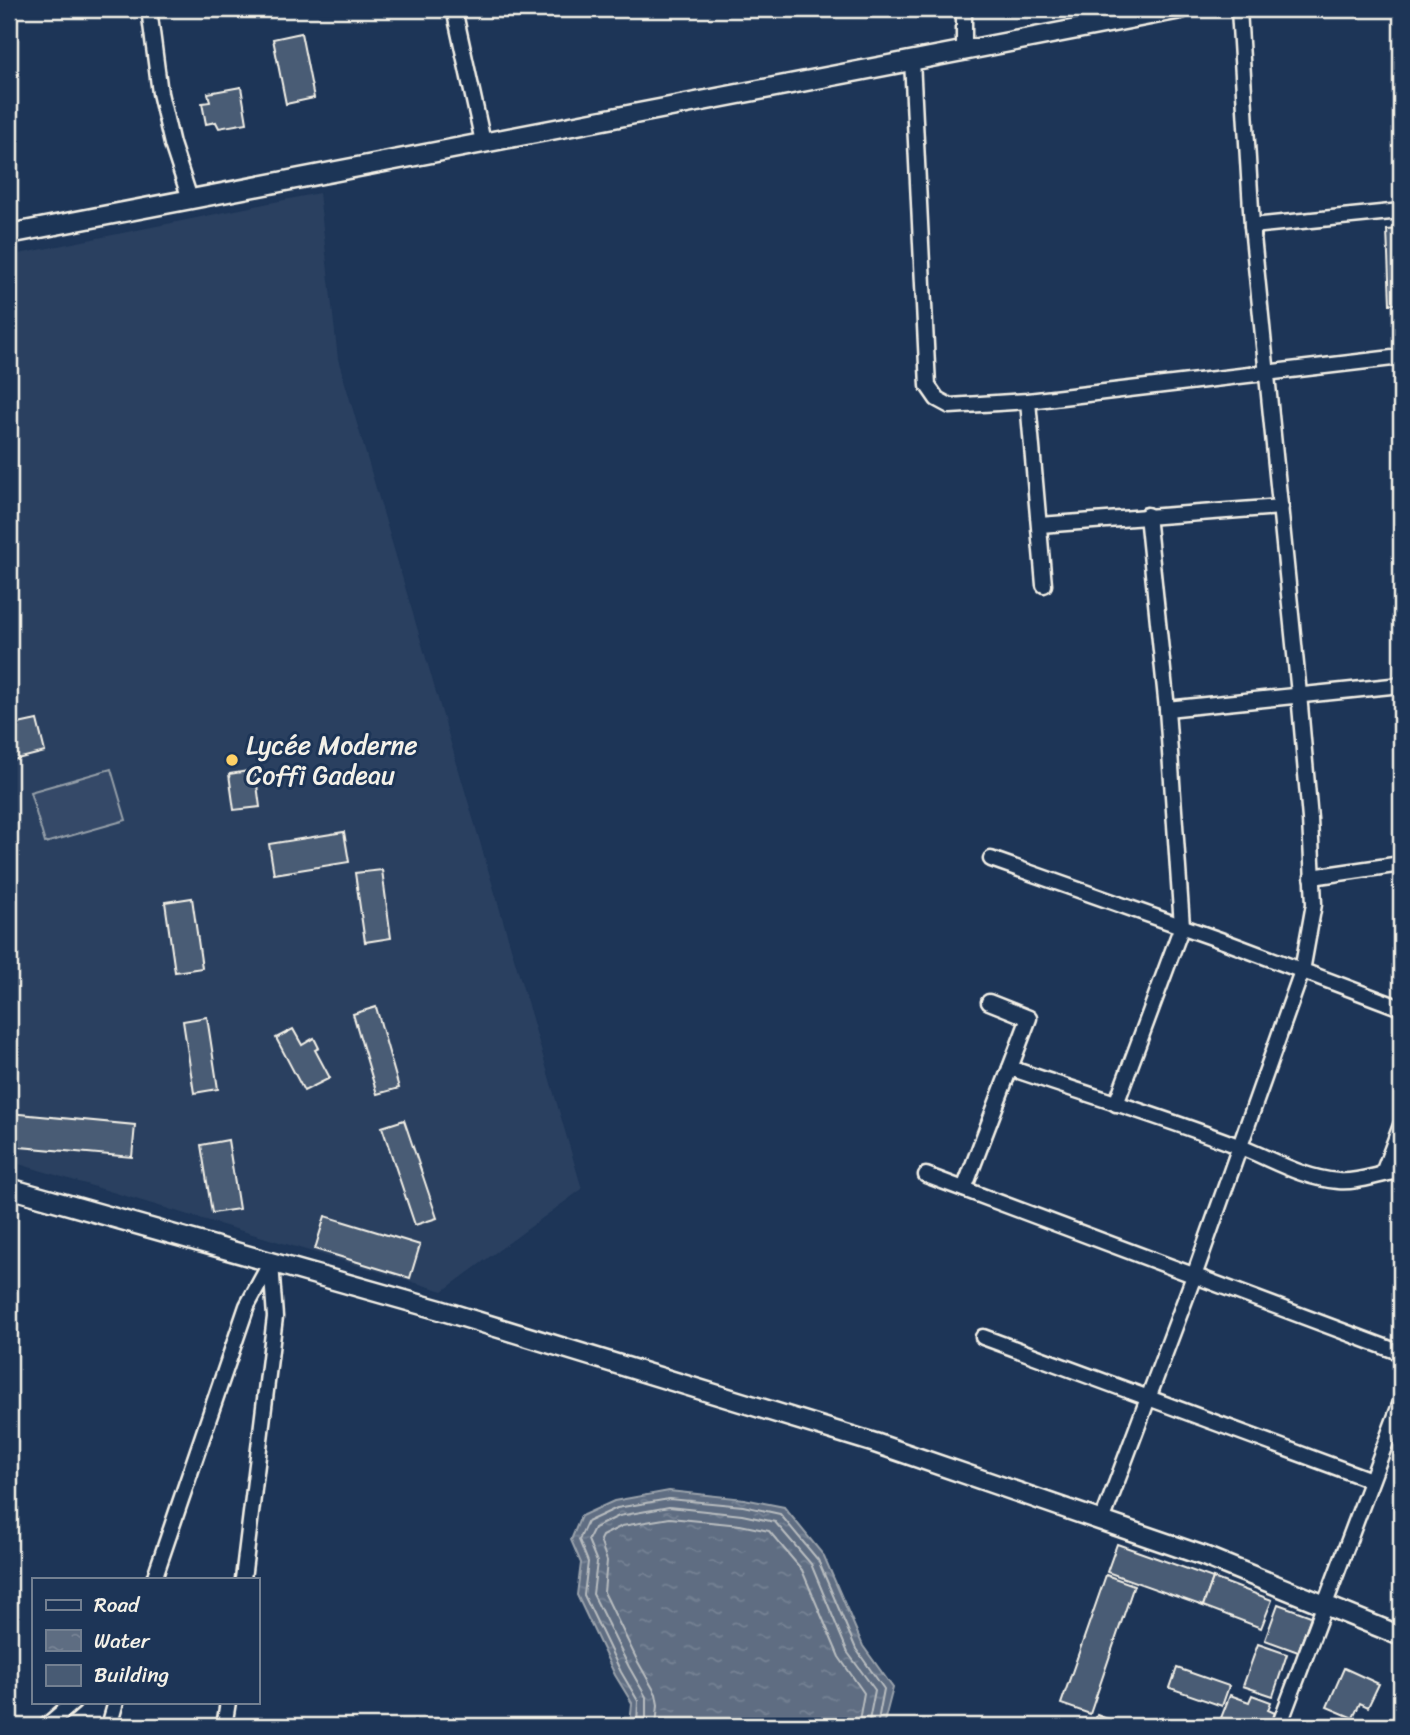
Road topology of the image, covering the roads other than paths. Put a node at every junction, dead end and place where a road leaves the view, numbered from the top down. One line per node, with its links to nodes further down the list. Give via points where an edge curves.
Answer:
1 (149, 9): 9 (street, via 160,93)
2 (454, 9): 8 (street)
3 (964, 9): 6 (street)
4 (1181, 9): 6 (street)
5 (1239, 9): 11 (street)
6 (964, 50): 7 (street)
7 (912, 60): 8 (street); 15 (street, via 928,386 937,400 950,405)
8 (483, 142): 9 (street)
9 (190, 199): 12 (street)
10 (1401, 211): 11 (street)
11 (1252, 226): 14 (street)
12 (9, 234)
13 (1401, 358): 14 (street)
14 (1267, 374): 15 (street); 16 (street)
15 (1028, 401): 18 (street)
16 (1280, 507): 17 (street); 21 (street)
17 (1147, 515): 18 (street); 22 (street)
18 (1040, 525): 19 (street)
19 (1044, 585)
20 (1401, 685): 21 (street)
21 (1299, 694): 22 (street); 25 (street)
22 (1167, 709): 26 (street)
23 (991, 859): 26 (street)
24 (1401, 864): 25 (street)
25 (1312, 877): 27 (street, via 1314,904)
26 (1182, 926): 27 (street); 31 (street)
27 (1302, 971): 29 (street); 33 (street)
28 (989, 1002): 30 (street, via 1029,1018)
29 (1401, 1008)
30 (1010, 1068): 31 (street); 38 (street)
31 (1116, 1104): 33 (street)
32 (1401, 1125): 35 (street)
33 (1240, 1147): 35 (street, via 1284,1168 1341,1182); 40 (street)
34 (1401, 1171): 35 (street)
35 (1383, 1173)
36 (926, 1175): 38 (street)
37 (9, 1188): 39 (street)
38 (964, 1189): 40 (street)
39 (271, 1262): 46 (street, via 875,1443); 47 (street, via 247,1307); 48 (street, via 275,1317)
40 (1194, 1276): 42 (street); 43 (street)
41 (983, 1337): 43 (street)
42 (1401, 1353)
43 (1147, 1397): 45 (street); 46 (street)
44 (1401, 1402): 45 (street)
45 (1371, 1480): 49 (street)
46 (1102, 1521): 49 (street, via 1204,1556)
47 (154, 1578)
48 (243, 1578)
49 (1323, 1606): 50 (street); 57 (street)
50 (1401, 1636)
51 (72, 1704): 54 (street)
52 (115, 1704): 55 (street)
53 (228, 1704): 56 (street)
54 (46, 1726)
55 (109, 1726)
56 (224, 1726)
57 (1279, 1726)

